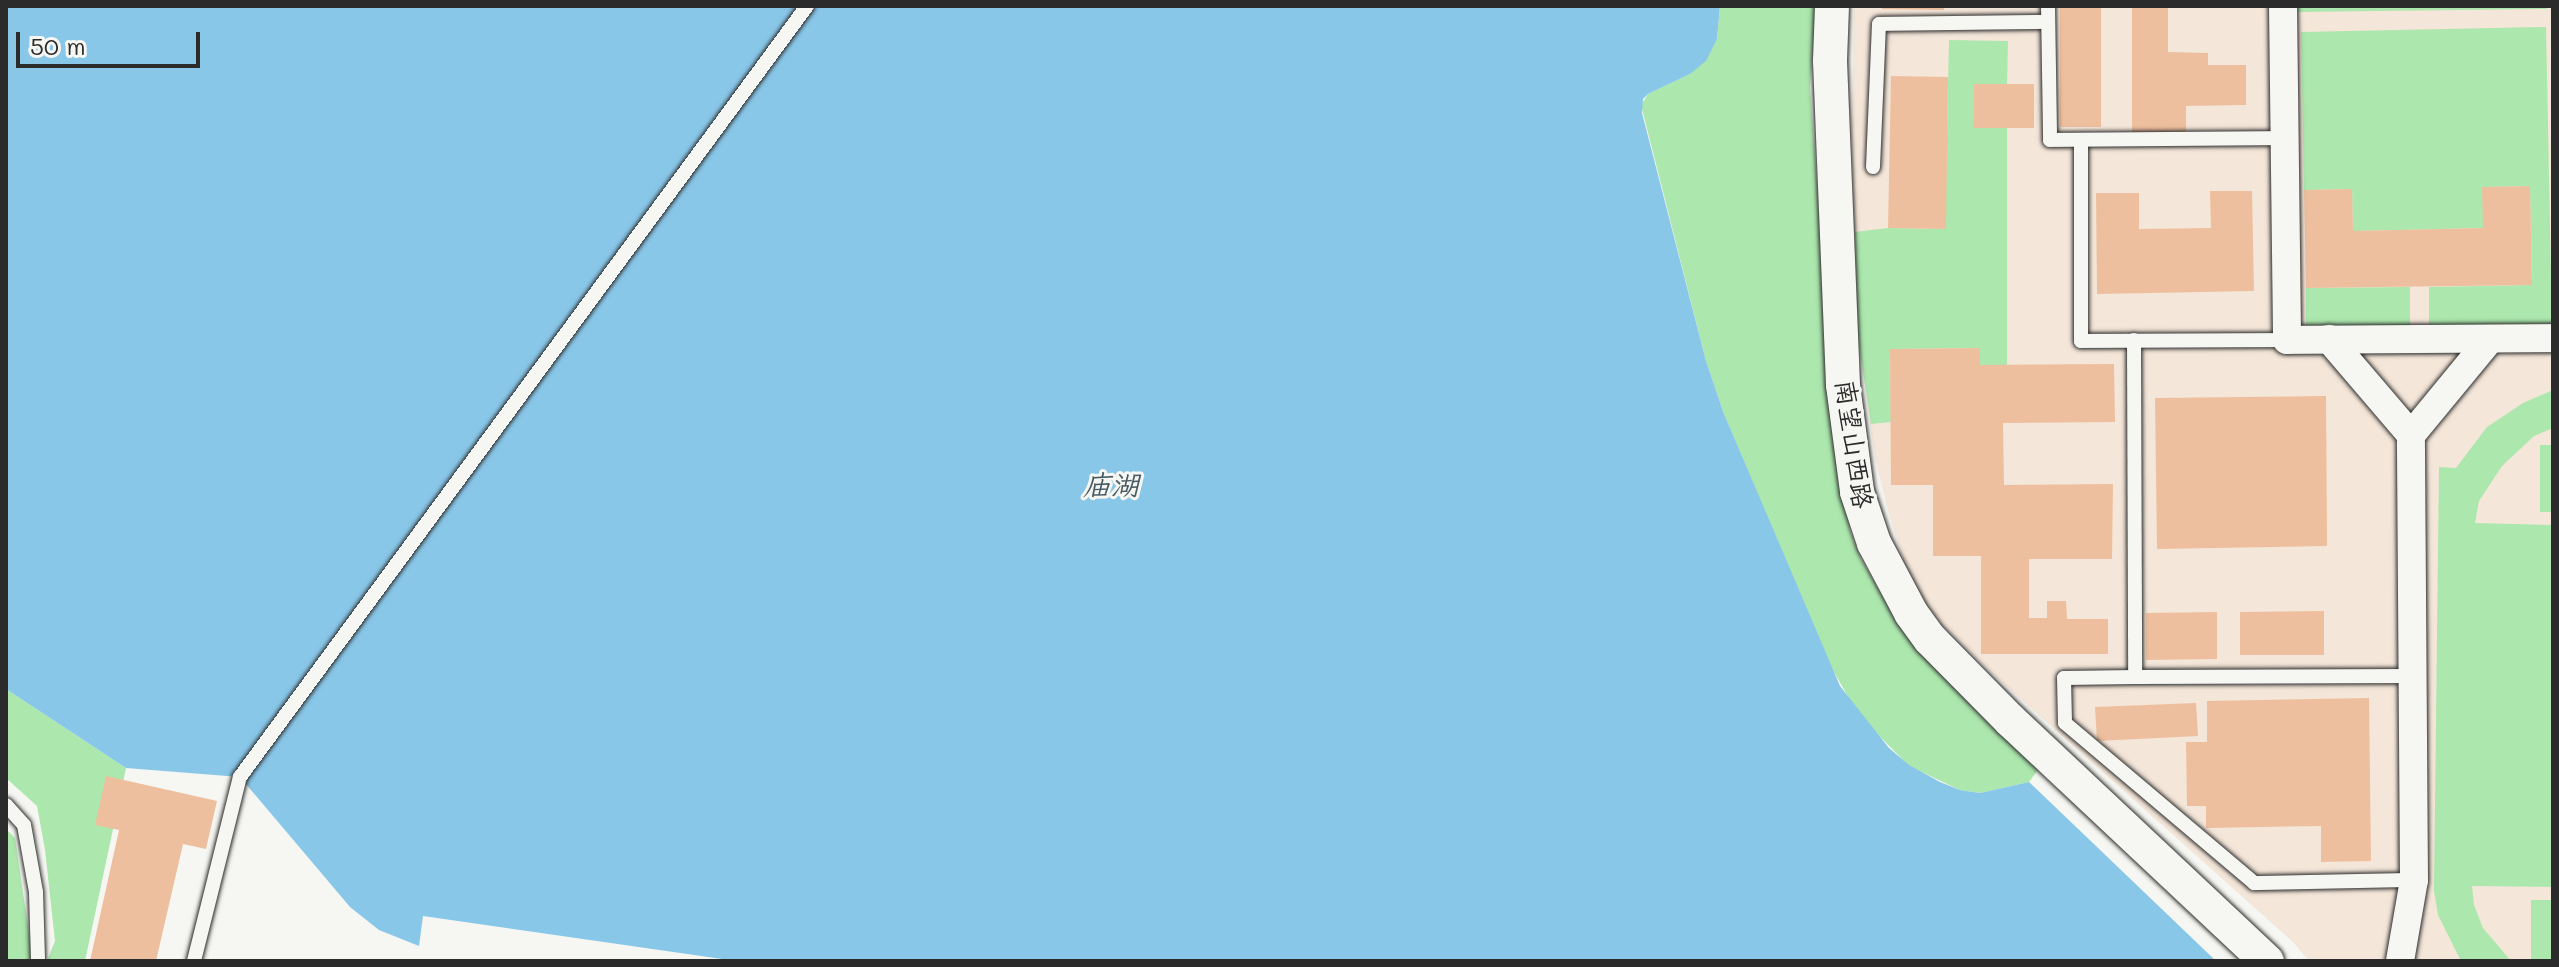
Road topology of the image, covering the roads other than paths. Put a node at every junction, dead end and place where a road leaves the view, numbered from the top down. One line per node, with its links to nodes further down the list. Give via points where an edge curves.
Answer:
1 (807, 6): 20 (lane, via 240,777)
2 (1832, 6): 21 (street, 南望山西路, via 1843,385 1857,492 1874,543 1930,639)
3 (2048, 6): 5 (lane)
4 (2283, 6): 6 (street)
5 (2048, 22): 7 (lane, via 2050,140); 8 (lane, via 1879,24)
6 (2285, 138): 7 (lane); 13 (street)
7 (2081, 140): 12 (lane, via 2081,341)
8 (1873, 167)
9 (2553, 338): 11 (street)
10 (2329, 339): 11 (street); 13 (street); 14 (street)
11 (2490, 339): 14 (street)
12 (2134, 340): 13 (lane); 16 (lane)
13 (2287, 340)
14 (2411, 435): 15 (street)
15 (2413, 676): 16 (lane); 18 (street)
16 (2135, 677): 18 (lane, via 2064,678 2065,723 2254,883)
17 (6, 805): 19 (lane, via 24,825 36,892)
18 (2412, 890): 22 (street); 23 (street)
19 (38, 961)
20 (194, 961)
21 (2267, 961)
22 (2400, 961)
23 (2419, 961)

